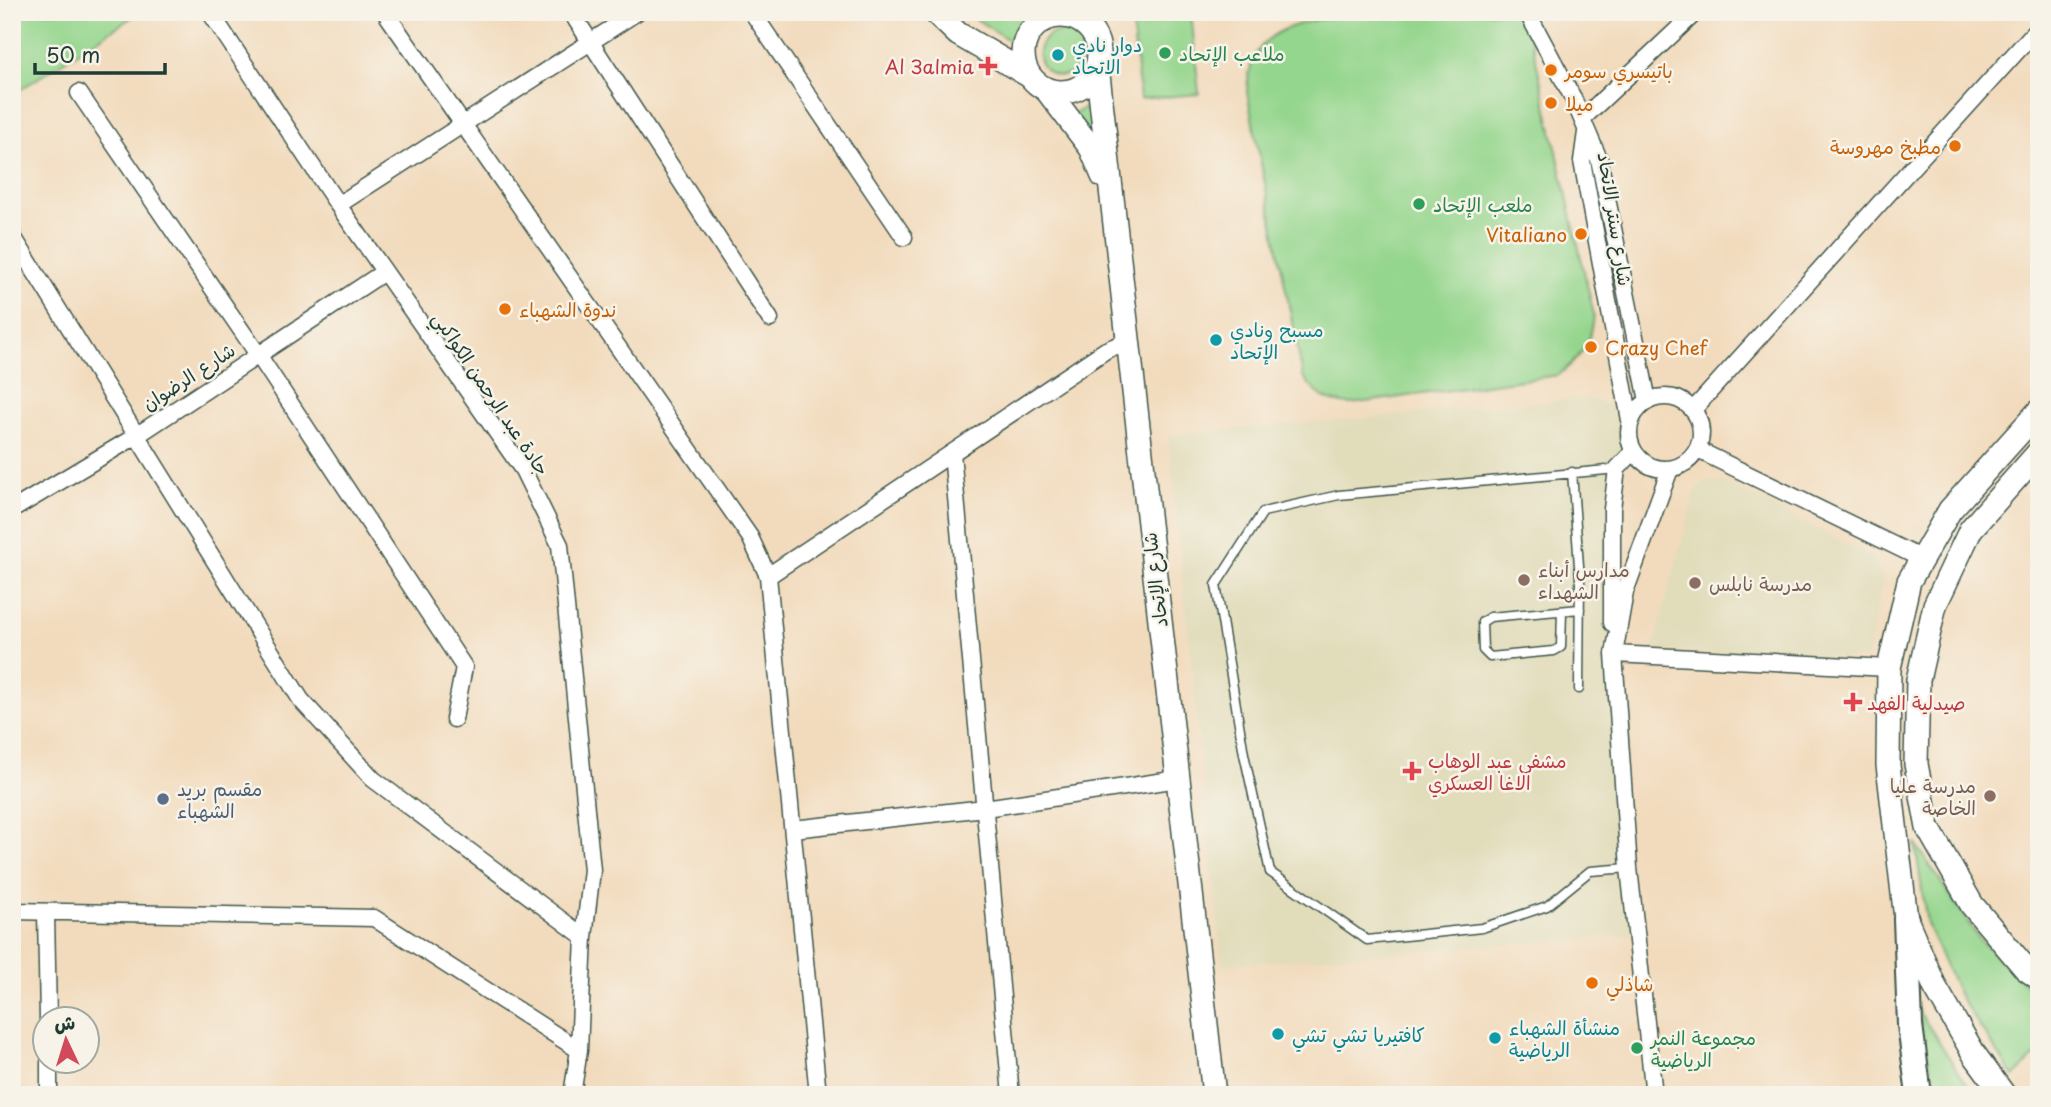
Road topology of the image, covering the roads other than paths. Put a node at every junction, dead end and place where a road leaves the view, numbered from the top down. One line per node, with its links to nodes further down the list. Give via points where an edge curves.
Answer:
1 (210, 12): 19 (street, جادة عبد الرحمن الكواكبي)
2 (385, 12): 16 (street)
3 (570, 12): 12 (street)
4 (637, 12): 12 (street)
5 (752, 12): 21 (street)
6 (935, 12): 14 (street, via 958,34)
7 (1527, 12): 17 (street)
8 (1696, 12): 17 (street)
9 (1048, 14): 10 (street); 14 (street, via 1031,32 1023,54)
10 (1088, 20): 13 (street, via 1098,47)
11 (2039, 27): 27 (street)
12 (590, 42): 16 (street); 23 (street)
13 (1097, 66): 14 (street, via 1080,88 1057,92); 18 (street, شارع الإتحاد)
14 (1038, 82): 18 (street, via 1091,148)
15 (79, 93): 25 (street)
16 (462, 124): 19 (street); 40 (street, via 750,537)
17 (1584, 126): 26 (street, شارع سنتر الاتحاد, via 1599,159); 29 (street, شارع سنتر الاتحاد, via 1582,161)
18 (1112, 197): 24 (street, شارع الإتحاد)
19 (338, 205): 22 (street, جادة عبد الرحمن الكواكبي)
20 (12, 235): 30 (street)
21 (904, 237)
22 (384, 272): 25 (street, شارع الرضوان); 54 (street, جادة عبد الرحمن الكواكبي, via 523,470 560,545 592,870)
23 (770, 318)
24 (1126, 342): 34 (street, via 1106,350); 47 (street, شارع الإتحاد)
25 (259, 356): 30 (street, شارع الرضوان); 46 (street, via 464,667)
26 (1648, 401): 27 (street, via 1677,398); 29 (street)
27 (1693, 410): 31 (street, via 1702,429)
28 (2039, 411): 39 (street, via 1950,510)
29 (1630, 420): 32 (street)
30 (136, 436): 38 (street, شارع الرضوان); 54 (street, via 301,700 373,779)
31 (1698, 450): 36 (street, via 1681,466); 39 (street)
32 (1633, 452): 35 (street); 36 (street, via 1649,466)
33 (2039, 452): 55 (street, via 1971,529 1935,605 1918,680 1916,764 1928,828 1959,883 1981,916)
34 (952, 453): 40 (street); 48 (street)
35 (1617, 469): 37 (lane); 43 (street, via 1610,557)
36 (1670, 469): 43 (street, via 1625,592)
37 (1572, 472): 41 (lane); 50 (lane, via 1339,495 1263,512 1216,585 1269,872 1367,940 1482,928 1547,906 1590,871)
38 (12, 510)
39 (1922, 559): 44 (street, via 1909,581)
40 (768, 576): 49 (street)
41 (1580, 609): 42 (lane); 45 (lane)
42 (1562, 611): 42 (lane, via 1490,617 1482,622 1483,650 1500,658 1554,651 1561,647)
43 (1614, 649): 44 (street); 50 (street)
44 (1889, 668): 53 (street, via 1888,765)
45 (1579, 689)
46 (454, 719)
47 (1177, 777): 48 (street); 63 (street, شارع الإتحاد)
48 (985, 808): 49 (street); 62 (street)
49 (793, 830): 61 (street)
50 (1629, 867): 64 (street)
51 (12, 911): 52 (street)
52 (46, 912): 56 (street); 57 (street, via 374,918)
53 (1906, 919): 65 (main road, via 1910,1025); 66 (street, via 1935,987)
54 (584, 937): 57 (street, جادة عبد الرحمن الكواكبي)
55 (2039, 978)
56 (48, 1006)
57 (579, 1050): 60 (street, جادة عبد الرحمن الكواكبي)
58 (49, 1076): 59 (street)
59 (50, 1095)
60 (572, 1095)
61 (818, 1095)
62 (1012, 1095)
63 (1214, 1095)
64 (1654, 1095)
65 (1919, 1095)
66 (2004, 1095)

